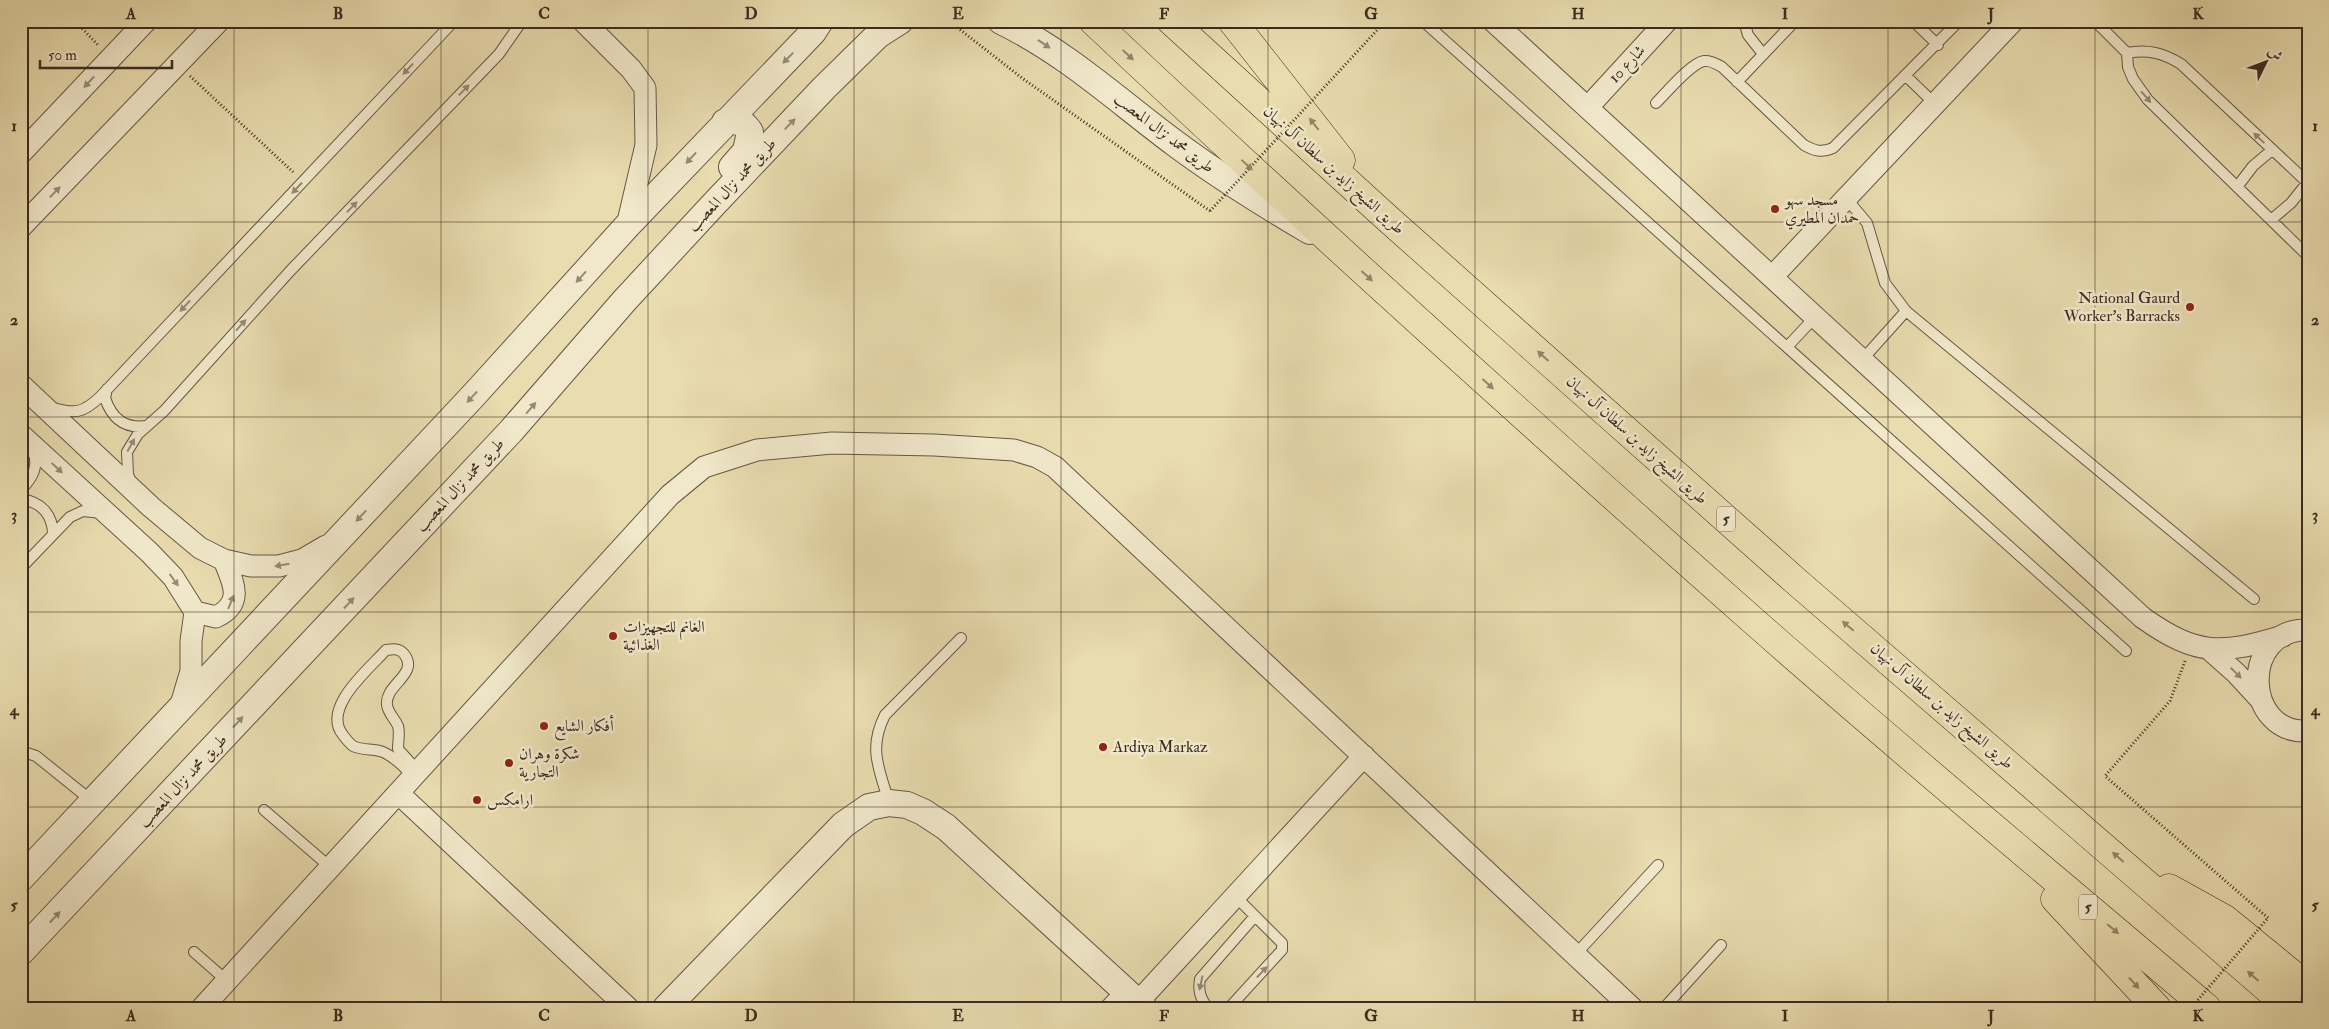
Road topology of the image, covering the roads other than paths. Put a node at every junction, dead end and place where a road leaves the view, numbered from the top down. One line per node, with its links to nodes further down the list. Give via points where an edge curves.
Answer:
1 (146, 21): 33 (street, one-way to 33)
2 (219, 21): 40 (street, one-way to 2)
3 (454, 21): 50 (lane, one-way to 50)
4 (509, 21): 22 (lane)
5 (522, 21): 22 (lane)
6 (583, 21): 39 (street, via 631,69 645,88 646,145)
7 (820, 21): 31 (street, one-way to 31)
8 (900, 21): 44 (street, طريق محمد نزال المعصب, one-way to 8, via 824,88 878,35)
9 (1001, 21): 41 (street, طريق محمد نزال المعصب, one-way to 41, via 1085,71 1243,192)
10 (1093, 21): 41 (highway, 5, one-way to 41)
11 (1171, 21): 37 (highway, طريق الشيخ زايد بن سلطان آل نهيان / 5)
12 (1232, 21): 37 (highway, one-way to 12)
13 (1423, 21): 47 (lane)
14 (1493, 21): 30 (street)
15 (1667, 21): 30 (street, شارع 10)
16 (1744, 21): 25 (lane, via 1748,35)
17 (1795, 21): 25 (lane)
18 (1913, 21): 23 (lane)
19 (1959, 21): 23 (lane)
20 (2013, 21): 29 (street)
21 (2094, 21): 24 (lane)
22 (512, 34): 52 (lane, one-way to 22, via 291,270 499,54)
23 (1938, 45): 26 (lane)
24 (2127, 53): 32 (lane, one-way to 24, via 2176,61 2149,51); 35 (lane, one-way to 35, via 2128,66 2140,90)
25 (1764, 54): 27 (lane)
26 (1906, 76): 27 (lane, via 1833,148 1825,151 1814,151 1804,144); 29 (lane)
27 (1737, 82): 28 (lane, via 1722,68 1703,61)
28 (1656, 103)
29 (1935, 104): 36 (street)
30 (1588, 106): 43 (street)
31 (725, 122): 39 (street, one-way to 39); 44 (street, via 736,120 745,125 750,132 746,151 671,232)
32 (2272, 150): 34 (lane); 35 (lane, via 2253,166)
33 (21, 153)
34 (2308, 183): 38 (lane)
35 (2237, 187): 38 (lane)
36 (1846, 198): 43 (street); 45 (lane, via 1867,223 1885,283)
37 (1387, 218): 83 (highway, طريق الشيخ زايد بن سلطان آل نهيان / 5, one-way to 37, via 1798,582)
38 (2271, 220): 42 (lane)
39 (627, 226): 59 (street, one-way to 59)
40 (21, 227)
41 (1329, 242): 78 (highway, 5, one-way to 78, via 1751,619)
42 (2308, 256)
43 (1772, 277): 46 (street)
44 (626, 300): 88 (street, طريق محمد نزال المعصب, one-way to 44, via 511,431)
45 (1906, 311): 48 (lane); 62 (lane)
46 (1815, 317): 47 (lane); 48 (street)
47 (1787, 347): 68 (lane)
48 (1862, 360): 67 (street, via 2143,618 2185,643)
49 (21, 386): 51 (street)
50 (107, 390): 51 (lane, via 81,411 67,412); 52 (lane, via 105,398 115,418 125,426)
51 (43, 405): 55 (street)
52 (147, 426): 55 (lane, one-way to 52, via 128,474 127,452)
53 (26, 439): 54 (lane, via 36,458 35,470); 57 (street, one-way to 57)
54 (21, 490)
55 (134, 491): 60 (street, via 200,548)
56 (21, 499): 58 (lane, via 30,500 45,510 53,525)
57 (108, 515): 58 (lane, via 83,511 70,517); 63 (street, one-way to 63, via 173,577)
58 (53, 534): 61 (lane)
59 (341, 537): 60 (street, one-way to 60, via 302,560 278,566 251,566); 70 (street)
60 (224, 560): 63 (street, one-way to 60, via 216,617 230,608 234,585)
61 (21, 568)
62 (2254, 599)
63 (195, 612): 70 (street, via 191,671)
64 (2308, 630): 65 (street)
65 (2283, 636): 67 (street, via 2247,646); 69 (street, via 2263,656 2257,684)
66 (960, 638): 77 (lane, via 885,715 877,730 875,754)
67 (2210, 650): 69 (street, one-way to 69)
68 (2126, 651)
69 (2260, 699): 71 (street, via 2277,721)
70 (179, 709): 76 (street)
71 (2306, 733)
72 (1364, 756): 74 (street, via 1055,468 1037,457 1014,450 832,444 756,450 704,467 670,495); 84 (street); 90 (street)
73 (21, 759): 76 (lane, via 27,754 36,756)
74 (415, 774): 74 (lane, via 398,749 398,728 387,704 388,694 408,667 408,661 402,652 386,650 342,700 337,714 339,730 351,745 383,752); 75 (street)
75 (398, 793): 81 (street); 96 (street)
76 (92, 802): 82 (street)
77 (889, 803): 94 (street, via 907,805 946,827); 97 (street, via 869,807 843,825)
78 (1968, 807): 103 (highway, one-way to 103); 104 (highway, 5, one-way to 104)
79 (264, 810): 81 (lane)
80 (1658, 865): 90 (lane)
81 (330, 867): 92 (street)
82 (23, 873)
83 (2142, 878): 86 (highway, via 2185,896); 105 (highway, طريق الشيخ زايد بن سلطان آل نهيان / 5, one-way to 83)
84 (1235, 896): 85 (lane); 94 (street)
85 (1255, 916): 99 (lane, one-way to 99, via 1200,979 1202,1000); 100 (lane, one-way to 85, via 1282,950 1282,943)
86 (2225, 919): 91 (highway, via 2251,927); 93 (highway)
87 (1721, 945): 102 (lane)
88 (21, 952)
89 (194, 952): 92 (lane)
90 (1575, 955): 101 (street)
91 (2308, 963)
92 (227, 981): 95 (street)
93 (2308, 987)
94 (1135, 999): 98 (lane)
95 (202, 1008)
96 (628, 1008)
97 (666, 1008)
98 (1104, 1008)
99 (1208, 1008)
100 (1229, 1008)
101 (1632, 1008)
102 (1664, 1008)
103 (2157, 1008)
104 (2207, 1008)
105 (2290, 1008)

